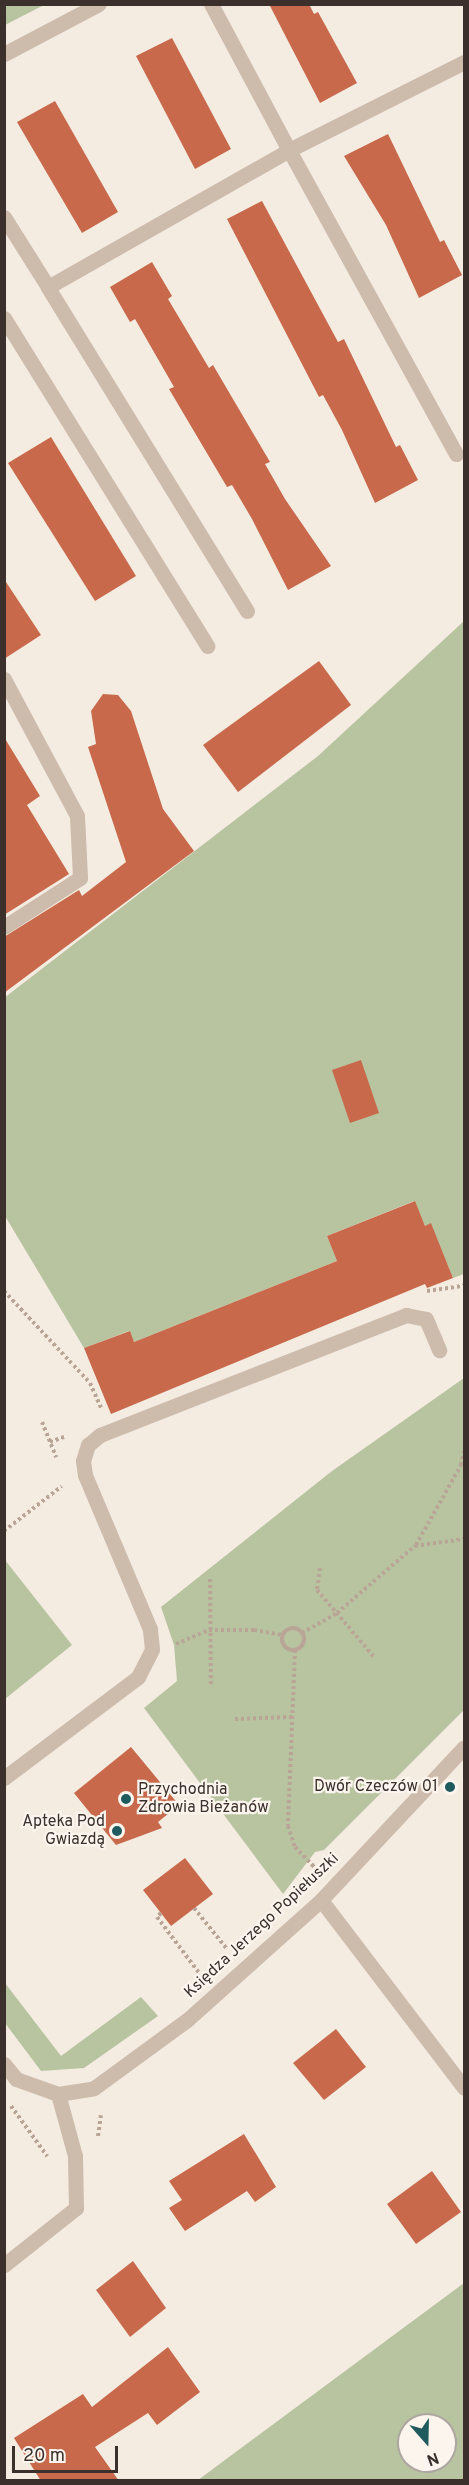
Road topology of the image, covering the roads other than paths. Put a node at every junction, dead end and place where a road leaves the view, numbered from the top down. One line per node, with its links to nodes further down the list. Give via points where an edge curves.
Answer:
1 (99, 4): 3 (street)
2 (211, 4): 5 (street)
3 (4, 54)
4 (465, 62): 5 (street)
5 (289, 150): 7 (street); 9 (street)
6 (4, 217): 7 (street)
7 (48, 287): 10 (street)
8 (4, 318): 11 (street)
9 (456, 454)
10 (247, 611)
11 (207, 646)
12 (4, 679): 13 (street, via 77,816 80,878)
13 (4, 927)
14 (439, 1350): 16 (street, via 426,1319 406,1315 100,1435 88,1445 83,1461 85,1475 150,1629 152,1649 138,1677)
15 (465, 1747): 17 (street, Księdza Jerzego Popiełuszki)
16 (4, 1778)
17 (321, 1900): 19 (street); 20 (street, Księdza Jerzego Popiełuszki, via 178,2027 94,2088)
18 (4, 2064): 20 (street, via 16,2079)
19 (465, 2088)
20 (58, 2094): 21 (street, via 75,2156 76,2208)
21 (4, 2265)

